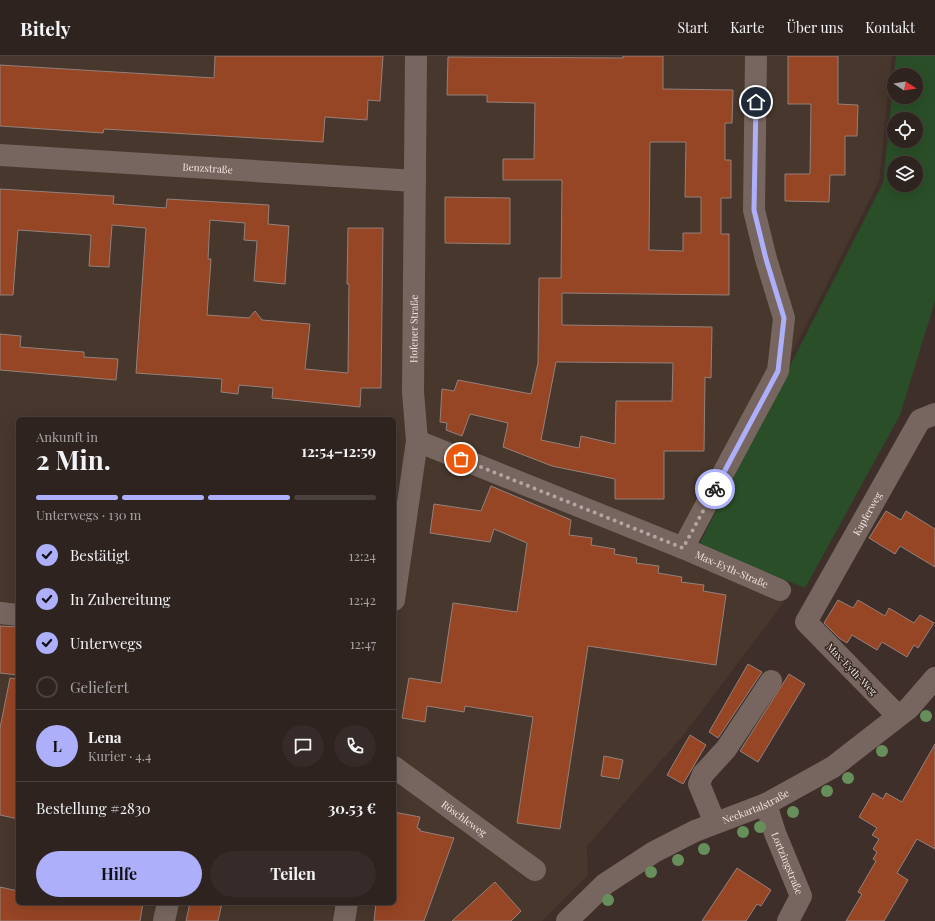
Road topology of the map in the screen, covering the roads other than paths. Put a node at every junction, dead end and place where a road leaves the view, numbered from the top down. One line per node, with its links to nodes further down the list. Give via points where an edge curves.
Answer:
1 (416, 56): 4 (street, Hofener Straße)
2 (756, 56): 7 (street, Max-Eyth-Straße, via 754,210 784,318 778,371)
3 (0, 155): 4 (street, Benzstraße)
4 (415, 181): 6 (street, Hofener Straße, via 412,392)
5 (935, 414): 12 (street, Kapferweg, via 920,420)
6 (417, 441): 7 (street, Max-Eyth-Straße); 8 (street, Hofener Straße)
7 (683, 548): 9 (street, Max-Eyth-Straße)
8 (396, 586)
9 (780, 590)
10 (0, 613): 11 (street)
11 (16, 615)
12 (806, 622): 15 (street, Max-Eyth-Weg)
13 (935, 678): 15 (street, Neckartalstraße, via 909,708)
14 (771, 681): 18 (street, via 726,749 703,774 699,784)
15 (898, 716): 17 (street, Neckartalstraße, via 833,767)
16 (396, 768): 19 (street, Röschleweg)
17 (766, 804): 18 (street, Neckartalstraße); 25 (street, Lortzingstraße, via 801,896)
18 (714, 823): 24 (street, Neckartalstraße, via 654,852 605,884)
19 (535, 870)
20 (168, 905): 22 (street)
21 (347, 905): 23 (street)
22 (164, 921)
23 (344, 921)
24 (567, 921)
25 (788, 921)

